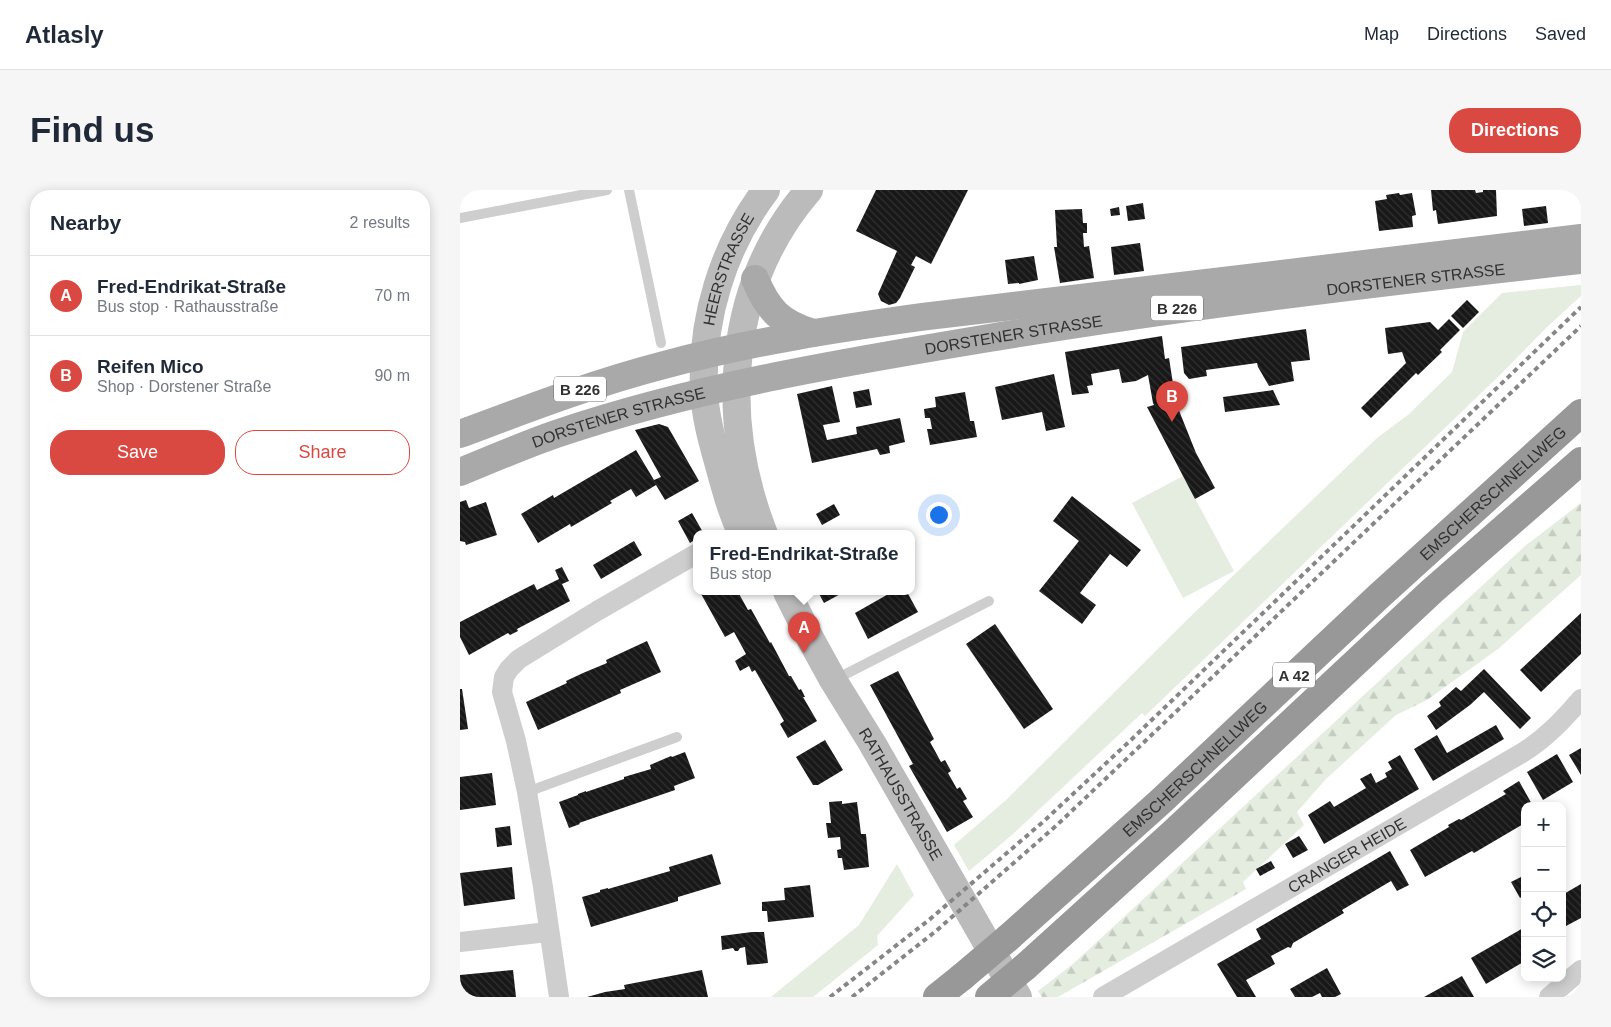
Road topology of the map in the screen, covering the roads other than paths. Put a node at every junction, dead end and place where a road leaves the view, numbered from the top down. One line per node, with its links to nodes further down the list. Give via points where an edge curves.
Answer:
1 (607, 190): 5 (lane)
2 (629, 190): 10 (lane)
3 (766, 190): 12 (street, HEERSTRASSE, via 740,229 727,258 709,320)
4 (809, 190): 8 (street, HEERSTRASSE, via 785,220)
5 (460, 218)
6 (1581, 238): 9 (main road, DORSTENER STRASSE / B 226, via 930,316)
7 (1581, 260): 13 (main road, DORSTENER STRASSE / B 226, via 1375,282 1169,310 892,354)
8 (755, 278): 9 (main road, B 226, via 774,313 797,328); 11 (street, HEERSTRASSE)
9 (813, 333): 11 (main road, DORSTENER STRASSE / B 226)
10 (661, 343)
11 (740, 346): 12 (main road, DORSTENER STRASSE / B 226); 13 (street)
12 (704, 355): 14 (street); 16 (main road, DORSTENER STRASSE / B 226, via 579,389)
13 (736, 385): 14 (main road, DORSTENER STRASSE / B 226); 20 (street, via 737,426 752,502)
14 (704, 392): 18 (main road, DORSTENER STRASSE / B 226, via 557,434); 19 (street, via 727,496)
15 (1581, 413): 33 (highway, EMSCHERSCHNELLWEG / A 42, bridge, via 1378,596 1160,802)
16 (460, 434)
17 (1581, 461): 34 (highway, EMSCHERSCHNELLWEG / A 42, bridge, via 1432,591 1174,833)
18 (460, 472)
19 (747, 530)
20 (748, 530)
21 (693, 556): 28 (street, via 597,610 509,668 502,692)
22 (772, 595): 25 (street, RATHAUSSTRASSE)
23 (788, 595): 25 (street, RATHAUSSTRASSE)
24 (989, 601): 25 (lane)
25 (827, 683): 35 (street, RATHAUSSTRASSE); 36 (street, RATHAUSSTRASSE, via 872,743)
26 (1581, 699): 37 (street, CRANGER HEIDE, via 1540,742)
27 (677, 738): 28 (lane)
28 (527, 792): 29 (street)
29 (548, 932): 30 (street); 32 (street)
30 (460, 942)
31 (1581, 970): 38 (street)
32 (559, 997)
33 (937, 997)
34 (989, 997)
35 (1000, 997)
36 (1018, 997)
37 (1103, 997)
38 (1549, 997)

